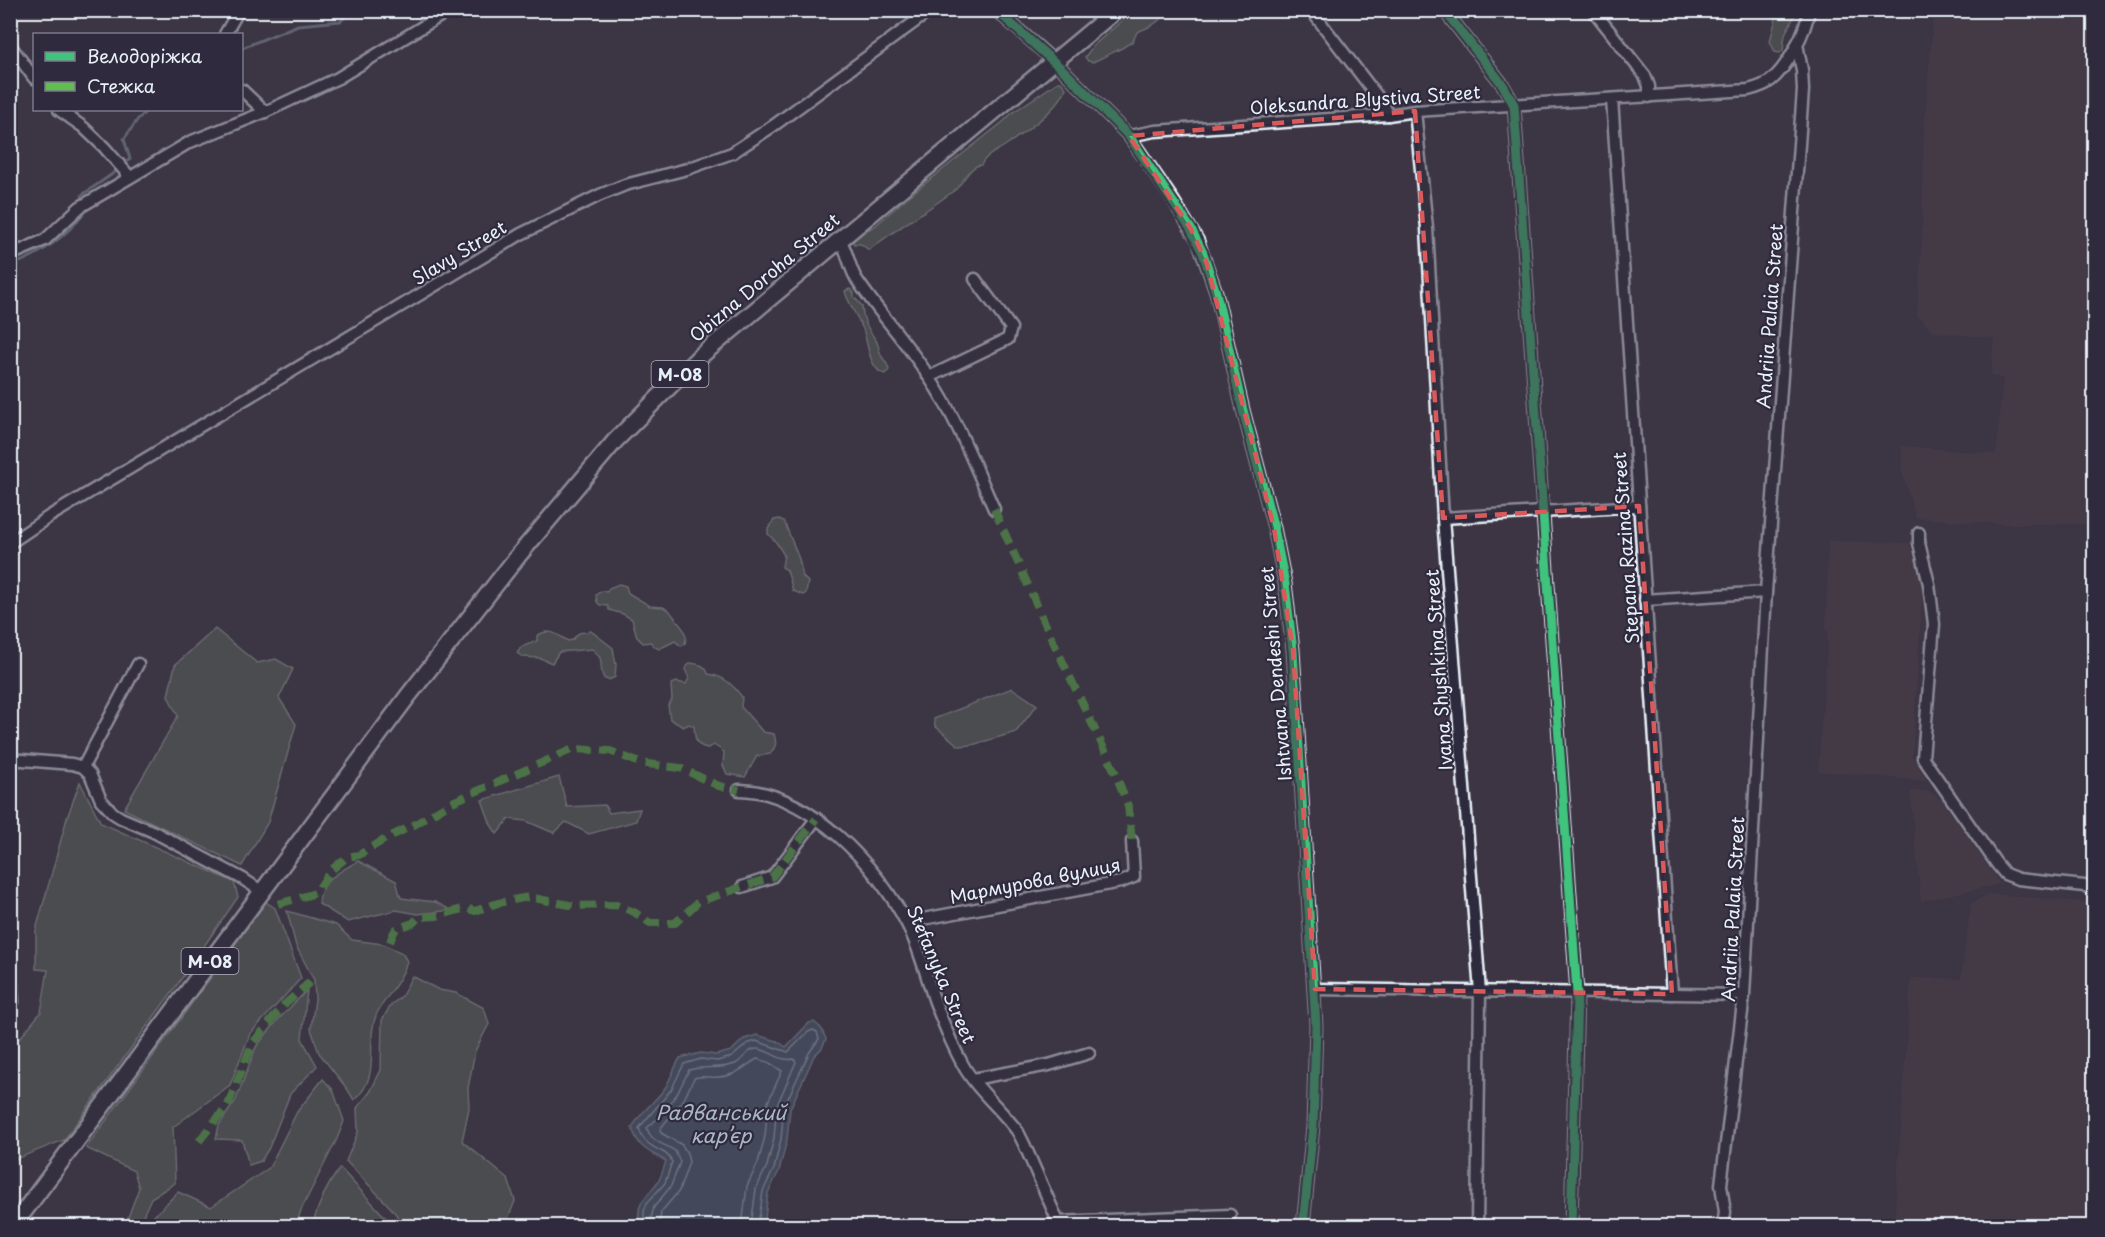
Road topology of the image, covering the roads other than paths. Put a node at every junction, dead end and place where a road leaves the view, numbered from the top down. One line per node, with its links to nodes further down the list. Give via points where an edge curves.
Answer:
1 (239, 10): 10 (street)
2 (450, 10): 22 (street, via 357,68)
3 (931, 10): 35 (street, Slavy Street, via 732,153 625,185 521,234)
4 (996, 10): 13 (street)
5 (1116, 10): 26 (highway, Obizna Doroha Street / М-08, bridge)
6 (1311, 10): 23 (street)
7 (1444, 10): 19 (street, via 1503,85)
8 (1593, 10): 17 (street, via 1645,76)
9 (1809, 10): 11 (street, Oleksandra Blystiva Street)
10 (226, 33)
11 (1797, 44): 17 (street, Oleksandra Blystiva Street, via 1774,78 1759,87 1735,93); 36 (street, Andriia Palaia Street, via 1803,90)
12 (10, 45): 15 (street)
13 (1046, 54)
14 (1062, 69): 24 (street, Ishtvana Dendeshi Street)
15 (33, 77)
16 (243, 91): 22 (street)
17 (1649, 97): 18 (street, Oleksandra Blystiva Street)
18 (1611, 99): 19 (street, Oleksandra Blystiva Street); 30 (street, Stepana Razina Street)
19 (1514, 105): 21 (street, Oleksandra Blystiva Street); 32 (street)
20 (60, 111): 25 (street, via 83,127)
21 (1415, 111): 23 (street, Oleksandra Blystiva Street); 33 (street, Ivana Shyshkina Street, via 1427,228)
22 (265, 112): 25 (street)
23 (1388, 115): 24 (street, Oleksandra Blystiva Street)
24 (1129, 136): 49 (street, Ishtvana Dendeshi Street, via 1191,229 1207,264 1274,528 1293,650)
25 (124, 170): 27 (street, via 45,240)
26 (839, 238): 29 (street, via 855,278); 46 (highway, Obizna Doroha Street / М-08, via 698,358 622,433 518,556)
27 (10, 255)
28 (975, 279): 29 (street, via 1011,328 1011,334 1008,339)
29 (929, 377): 31 (street)
30 (1639, 506): 32 (street); 37 (street, Stepana Razina Street)
31 (994, 509)
32 (1541, 513): 33 (street); 51 (street)
33 (1443, 518): 50 (street, Ivana Shyshkina Street)
34 (1919, 533): 45 (street, via 1934,624 1923,758 2005,874 2018,879)
35 (10, 543)
36 (1766, 592): 37 (street); 53 (street, Andriia Palaia Street)
37 (1645, 600): 52 (street, Stepana Razina Street)
38 (138, 664): 40 (street)
39 (10, 759): 40 (street)
40 (83, 767): 46 (street, via 113,813)
41 (739, 790): 42 (street, Stefanyka Street, via 777,798)
42 (816, 819): 44 (street, via 772,877); 47 (street, Stefanyka Street, via 862,859)
43 (1132, 841): 47 (street, Мармурова вулиця, via 1134,878 922,919)
44 (742, 886)
45 (2094, 887)
46 (261, 891): 59 (highway, М-08)
47 (908, 925): 56 (street, Stefanyka Street, via 944,1026)
48 (10, 956): 54 (street)
49 (1315, 989): 50 (street); 60 (street, Ishtvana Dendeshi Street, via 1316,1062)
50 (1480, 992): 51 (street); 61 (street, Ivana Shyshkina Street)
51 (1577, 993): 52 (street); 62 (street)
52 (1672, 994): 53 (street)
53 (1744, 995): 63 (street, Andriia Palaia Street, via 1721,1185)
54 (14, 1002)
55 (1089, 1053): 56 (street)
56 (974, 1079): 58 (street, Stefanyka Street, via 1024,1144)
57 (1230, 1215): 58 (street)
58 (1058, 1224)
59 (13, 1227)
60 (1303, 1227)
61 (1477, 1227)
62 (1571, 1227)
63 (1724, 1227)

